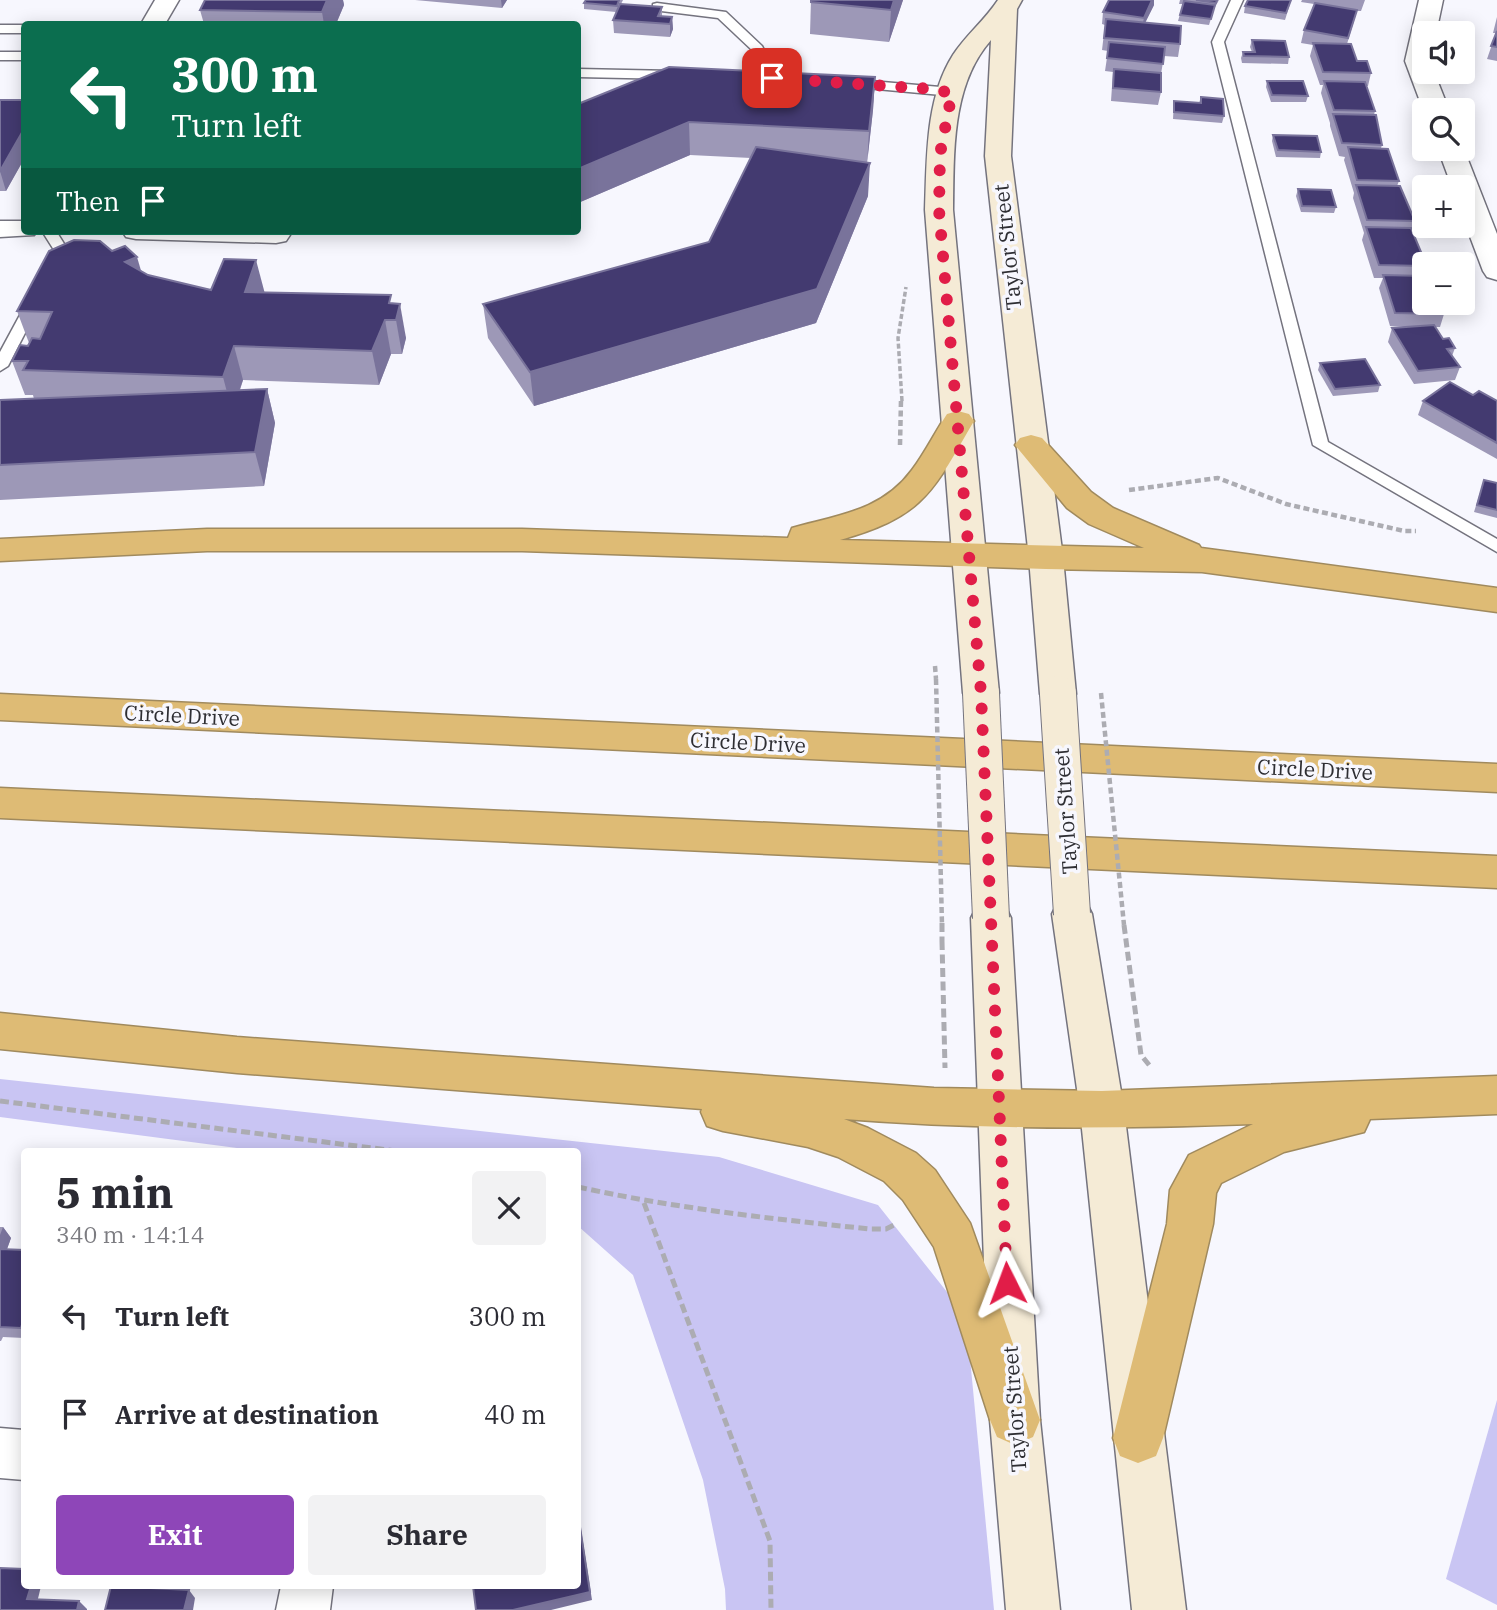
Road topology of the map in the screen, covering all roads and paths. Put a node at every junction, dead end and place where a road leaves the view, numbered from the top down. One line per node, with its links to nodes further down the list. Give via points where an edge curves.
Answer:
1 (167, 0): 6 (street)
2 (1237, 0): 28 (lane, via 1218,42 1321,444)
3 (1431, 0): 16 (street, via 1417,61)
4 (1007, 5): 15 (main road, Taylor Street, via 961,64); 25 (main road, Taylor Street, via 998,156)
5 (657, 7): 13 (lane, via 722,15 758,49 779,78)
6 (155, 21)
7 (0, 29): 8 (lane)
8 (21, 29)
9 (0, 55): 10 (lane)
10 (21, 56)
11 (581, 73): 12 (lane)
12 (689, 76)
13 (758, 77)
14 (839, 82): 15 (lane)
15 (952, 93): 24 (main road, Taylor Street, via 940,154 939,210)
16 (1431, 98)
17 (1456, 161): 21 (street)
18 (0, 229): 19 (street)
19 (21, 229)
20 (52, 235): 23 (lane, via 61,250)
21 (1497, 271)
22 (908, 277): 26 (path, via 898,338)
23 (0, 366)
24 (958, 421): 29 (highway, via 924,477 897,505 830,533); 32 (main road, Taylor Street)
25 (1031, 445): 33 (main road, Taylor Street); 34 (highway, via 1079,500 1101,516)
26 (900, 451)
27 (1124, 491): 28 (path, via 1218,478 1286,504 1404,531)
28 (1473, 532): 30 (lane)
29 (740, 545): 31 (highway, via 207,540); 32 (highway)
30 (1497, 546)
31 (0, 550)
32 (969, 555): 33 (highway); 47 (main road, Taylor Street, bridge, via 981,693)
33 (1046, 558): 34 (highway); 49 (main road, Taylor Street, bridge, via 1072,914)
34 (1202, 560): 35 (highway)
35 (1497, 600)
36 (935, 654): 42 (path, bridge)
37 (1101, 693): 48 (path, bridge, via 1141,1055)
38 (0, 707): 39 (highway, Circle Drive)
39 (1497, 778)
40 (0, 803): 41 (highway)
41 (1497, 872)
42 (942, 941)
43 (0, 1031): 44 (highway, via 237,1055)
44 (483, 1072): 47 (highway, via 934,1107); 51 (highway, via 808,1127 876,1154)
45 (1487, 1095): 48 (highway); 55 (highway, via 1276,1134 1205,1169 1193,1190 1190,1224)
46 (0, 1101): 50 (path)
47 (998, 1107): 49 (highway); 54 (main road, Taylor Street)
48 (1168, 1107): 49 (highway)
49 (1102, 1110): 55 (main road, Taylor Street)
50 (372, 1148)
51 (919, 1185): 53 (path, via 912,1208 901,1222 886,1229 717,1214); 54 (highway, via 954,1238)
52 (581, 1188): 53 (path)
53 (644, 1202): 60 (path, via 770,1541)
54 (1015, 1420): 61 (main road, Taylor Street)
55 (1138, 1438): 62 (main road, Taylor Street)
56 (0, 1453): 57 (street)
57 (21, 1455)
58 (306, 1589): 59 (street)
59 (303, 1610)
60 (771, 1610)
61 (1033, 1610)
62 (1159, 1610)

